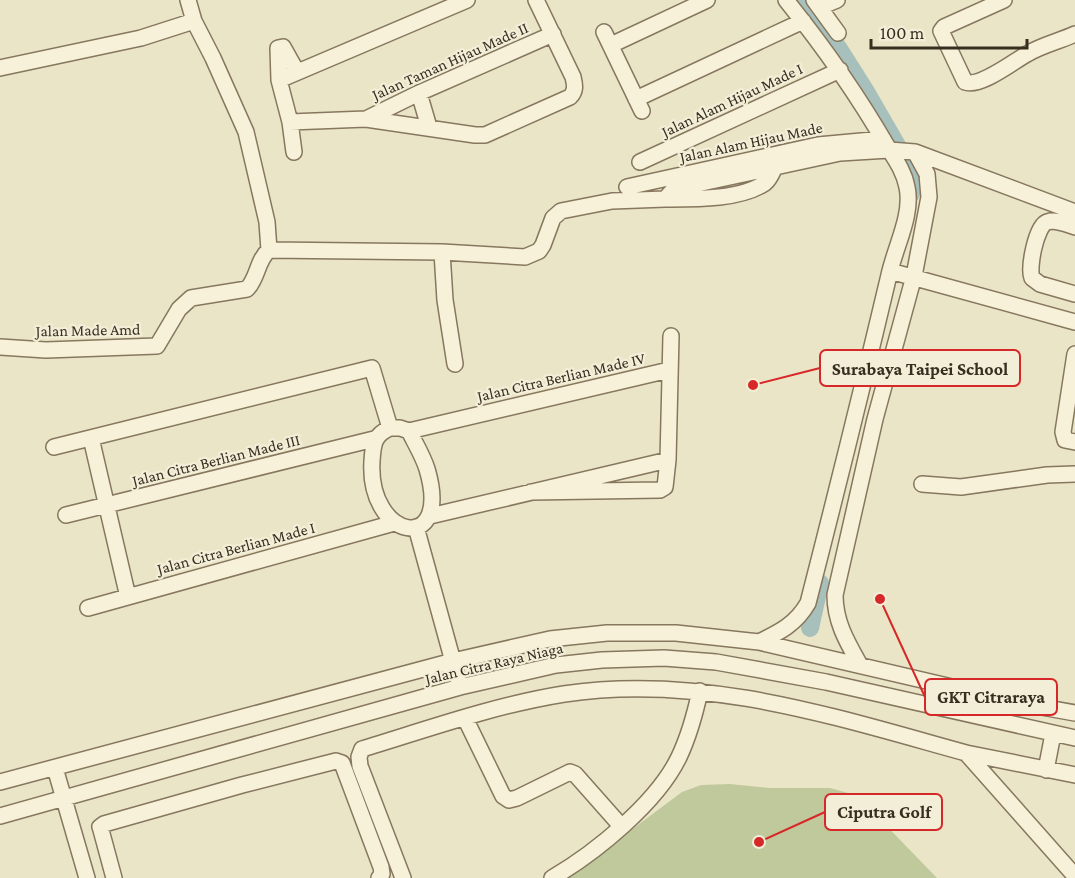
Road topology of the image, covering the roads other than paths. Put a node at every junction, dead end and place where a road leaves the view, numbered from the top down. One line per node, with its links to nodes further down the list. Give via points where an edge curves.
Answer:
1 (188, 0): 9 (street)
2 (467, 0): 16 (street)
3 (536, 0): 12 (street)
4 (707, 0): 10 (street, via 608,38 639,105)
5 (786, 0): 10 (street)
6 (837, 0): 8 (street)
7 (1004, 0): 13 (street, via 944,27 941,32 965,82 970,84 1028,53)
8 (817, 4): 11 (street)
9 (194, 21): 14 (street, via 141,38); 28 (street, via 246,132 267,222)
10 (803, 21): 15 (street)
11 (838, 33)
12 (553, 34): 18 (street, Jalan Taman Hijau Made II); 21 (street, via 575,85 570,97 485,135)
13 (1075, 34)
14 (0, 68)
15 (840, 70): 22 (street); 24 (street, Jalan Alam Hijau Made I)
16 (297, 72): 17 (street); 17 (street, via 280,47)
17 (279, 80): 20 (street)
18 (419, 93): 19 (street, Jalan Taman Hijau Made II); 21 (street)
19 (366, 119): 20 (street, Jalan Taman Hijau Made II); 21 (street)
20 (290, 122): 23 (street)
21 (429, 127)
22 (897, 148): 25 (street, Jalan Alam Hijau Made, via 818,145); 26 (street); 29 (street, via 840,153 774,167 674,189 665,199 632,199 561,211 553,218 543,245 525,257); 30 (street, via 908,199); 31 (street, via 927,174 929,197)
23 (294, 152)
24 (640, 162)
25 (627, 188)
26 (1075, 212)
27 (1075, 226): 32 (street, via 1056,221 1043,225 1029,267 1032,278 1040,284)
28 (269, 250): 29 (street); 35 (street, Jalan Made Amd, via 248,289 191,298 178,309 157,346 46,350)
29 (442, 252): 37 (street)
30 (892, 271): 31 (street); 57 (street, via 808,603 790,626)
31 (912, 276): 33 (street); 59 (street, via 835,595 840,626)
32 (1075, 294)
33 (1075, 322)
34 (671, 336): 38 (street)
35 (0, 347)
36 (1075, 356): 39 (street)
37 (455, 364)
38 (669, 370): 41 (street, Jalan Citra Berlian Made IV); 46 (street, Jalan Citra Berlian Made IV)
39 (1073, 381): 44 (street, via 1064,437 1067,442)
40 (390, 428): 41 (street); 42 (street, via 372,368); 43 (street)
41 (409, 431): 52 (street, via 431,482)
42 (91, 438): 45 (street); 50 (street)
43 (374, 439): 50 (street, Jalan Citra Berlian Made III); 53 (street, via 373,487)
44 (1075, 442)
45 (54, 447)
46 (668, 460): 49 (street); 49 (street, Jalan Citra Berlian Made IV, via 666,483 660,490)
47 (1075, 474): 48 (street, via 961,487)
48 (922, 484)
49 (531, 492): 52 (street)
50 (108, 505): 51 (street, Jalan Citra Berlian Made III); 55 (street)
51 (66, 515)
52 (430, 516): 54 (street)
53 (394, 523): 54 (street); 55 (street, Jalan Citra Berlian Made I)
54 (416, 527): 58 (street)
55 (128, 597): 56 (street, Jalan Citra Berlian Made I)
56 (88, 608)
57 (759, 642): 58 (street, Jalan Citra Raya Niaga, via 676,633 607,633 550,639); 59 (street, Jalan Citra Raya Niaga)
58 (453, 661): 60 (street); 69 (street, Jalan Citra Raya Niaga)
59 (860, 665): 62 (street, Jalan Citra Raya Niaga)
60 (460, 687): 65 (street, Jalan Citra Raya Niaga, via 556,665 664,658 785,674); 73 (street, Jalan Citra Raya Niaga)
61 (700, 691): 64 (street, via 641,688 563,694); 68 (street, via 801,708); 75 (street, via 679,758 652,797)
62 (1025, 704): 63 (street, Jalan Citra Raya Niaga); 65 (street)
63 (1075, 713)
64 (465, 718): 75 (street, via 503,796 517,798 570,772); 80 (street, via 362,749 360,766)
65 (1021, 727): 66 (street, Jalan Citra Raya Niaga)
66 (1053, 734): 67 (street, Jalan Citra Raya Niaga); 70 (street)
67 (1075, 738)
68 (966, 753): 70 (street); 76 (street)
69 (55, 768): 72 (street, Jalan Citra Raya Niaga); 73 (street)
70 (1046, 770): 71 (street)
71 (1075, 775)
72 (0, 782)
73 (63, 798): 74 (street, Jalan Citra Raya Niaga); 77 (street)
74 (0, 816)
75 (621, 826): 81 (street, via 593,851)
76 (1075, 876)
77 (87, 878)
78 (114, 878): 79 (street, via 100,827 104,824 336,761 342,763 381,867)
79 (379, 878)
80 (403, 878)
81 (552, 878)

